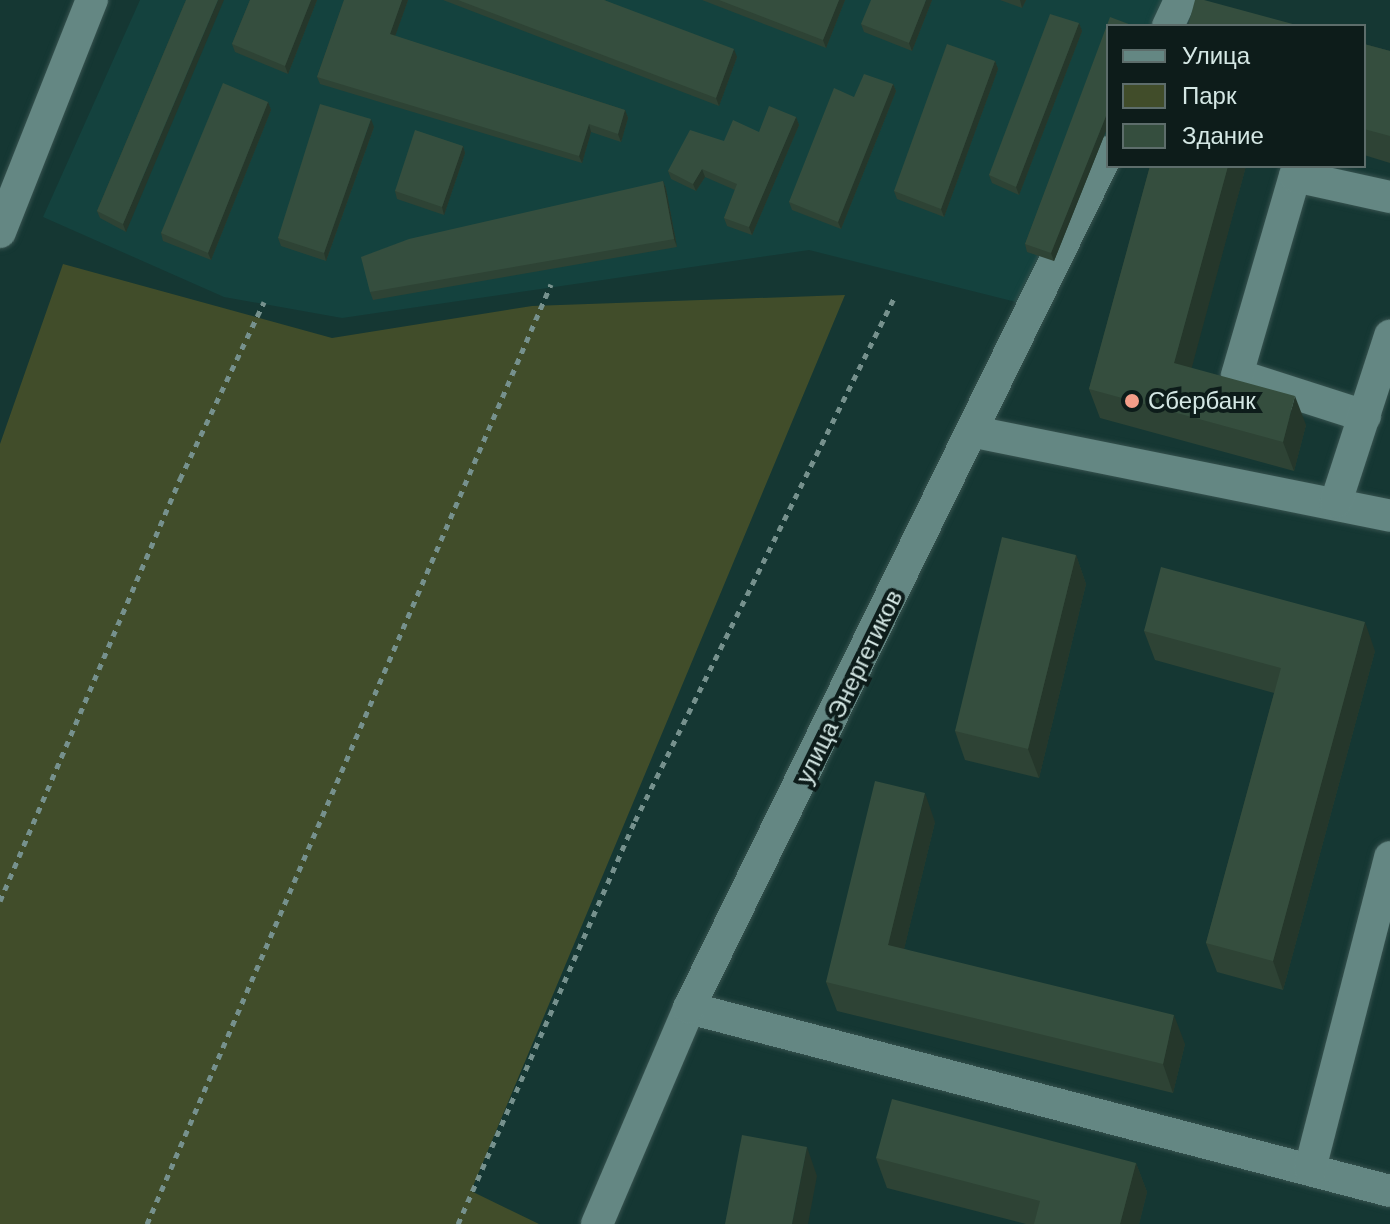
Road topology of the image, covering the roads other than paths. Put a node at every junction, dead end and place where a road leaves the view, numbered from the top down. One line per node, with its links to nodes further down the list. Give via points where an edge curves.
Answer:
1 (92, 0): 6 (street)
2 (1180, 0): 3 (street)
3 (1169, 24)
4 (1106, 156): 9 (street, улица Энергетиков)
5 (1390, 197): 8 (street, via 1295,176 1237,375)
6 (0, 232)
7 (1390, 336): 8 (street)
8 (1365, 416): 10 (street)
9 (975, 432): 10 (street); 13 (street, улица Энергетиков)
10 (1336, 502): 11 (street)
11 (1390, 516)
12 (1390, 857): 14 (street)
13 (689, 1008): 14 (street); 16 (street, улица Энергетиков)
14 (1310, 1169): 15 (street)
15 (1390, 1191)
16 (597, 1224)

